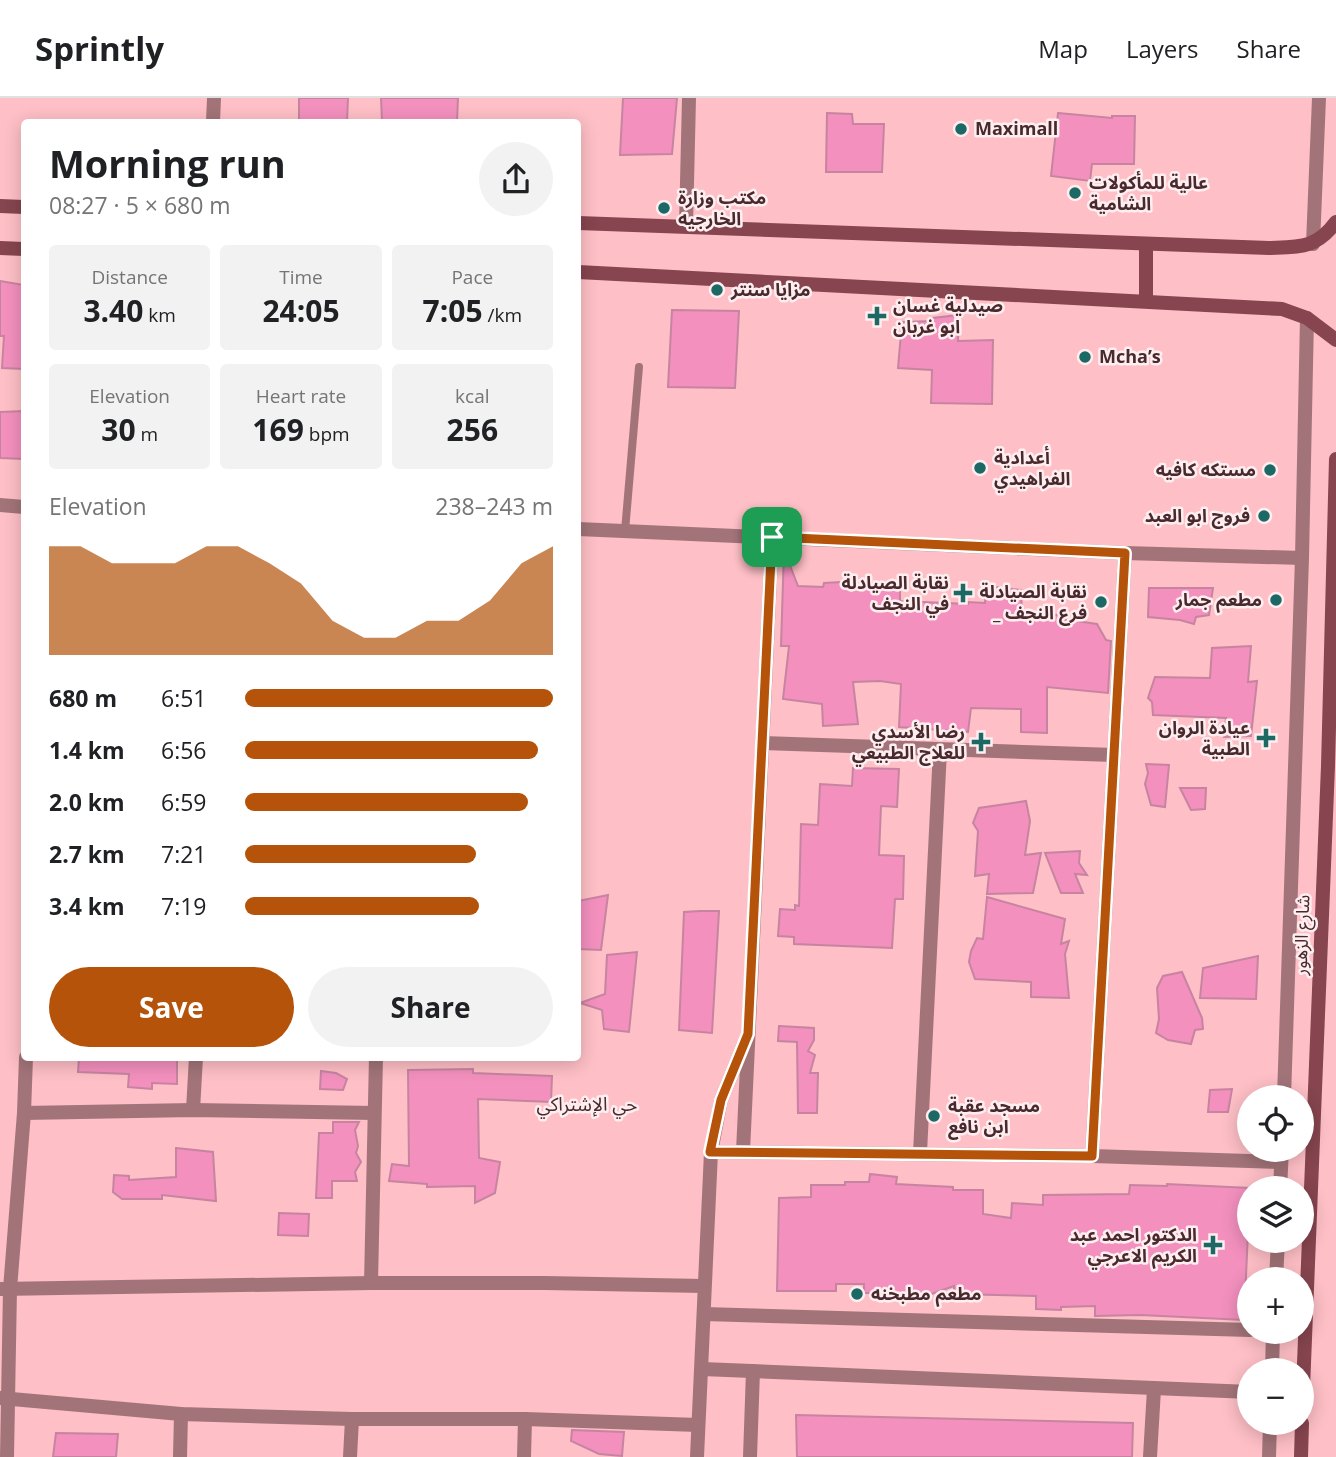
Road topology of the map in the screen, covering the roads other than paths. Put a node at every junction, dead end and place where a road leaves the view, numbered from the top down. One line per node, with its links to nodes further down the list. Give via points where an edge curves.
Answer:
1 (214, 98): 4 (street)
2 (689, 98): 9 (street)
3 (1318, 98): 11 (street)
4 (213, 119)
5 (0, 206): 6 (main road)
6 (21, 206)
7 (1336, 222): 11 (main road)
8 (581, 223): 9 (main road)
9 (686, 225): 10 (main road)
10 (1146, 244): 11 (main road, via 1269,248); 15 (main road)
11 (1312, 244)
12 (0, 248): 13 (main road)
13 (21, 249)
14 (581, 272): 15 (main road)
15 (1146, 301): 16 (main road, via 1282,309)
16 (1307, 318): 17 (main road); 26 (street)
17 (1336, 340)
18 (639, 367): 23 (lane)
19 (1336, 459): 30 (main road, شارع الزهور)
20 (0, 505): 21 (street)
21 (21, 507)
22 (581, 529): 23 (street)
23 (625, 531): 24 (street)
24 (772, 537): 25 (street); 27 (street)
25 (1125, 553): 26 (street); 29 (street)
26 (1302, 558): 38 (street)
27 (763, 743): 28 (street); 34 (street)
28 (940, 750): 29 (street); 44 (street)
29 (1114, 754): 45 (street)
30 (1328, 766): 31 (main road); 33 (main road, شارع الزهور)
31 (1336, 779)
32 (1336, 852): 33 (main road)
33 (1324, 867): 52 (main road, شارع الزهور)
34 (748, 1034): 42 (street, via 721,1100); 43 (street)
35 (26, 1061): 40 (street)
36 (196, 1061): 39 (street)
37 (376, 1061): 41 (street)
38 (1284, 1085)
39 (193, 1110): 40 (street); 41 (street)
40 (24, 1113): 49 (street)
41 (374, 1114): 47 (street)
42 (710, 1152): 43 (street); 48 (street)
43 (743, 1152): 44 (street)
44 (920, 1153): 45 (street)
45 (1092, 1156): 46 (street)
46 (1237, 1156)
47 (371, 1283): 48 (street); 49 (street)
48 (704, 1286): 50 (street)
49 (5, 1289): 57 (street)
50 (704, 1314): 51 (street); 53 (street)
51 (1237, 1330)
52 (1303, 1358)
53 (702, 1368): 54 (street); 61 (street)
54 (753, 1371): 55 (street); 69 (street)
55 (1154, 1389): 56 (street); 70 (street)
56 (1237, 1392)
57 (5, 1399): 58 (street); 64 (street)
58 (181, 1414): 59 (street); 65 (street)
59 (352, 1419): 60 (street); 66 (street)
60 (525, 1419): 61 (street); 67 (street)
61 (698, 1425): 68 (street)
62 (1270, 1435): 71 (street)
63 (1302, 1435): 72 (main road)
64 (8, 1457)
65 (180, 1457)
66 (350, 1457)
67 (524, 1457)
68 (697, 1457)
69 (750, 1457)
70 (1150, 1457)
71 (1269, 1457)
72 (1301, 1457)

